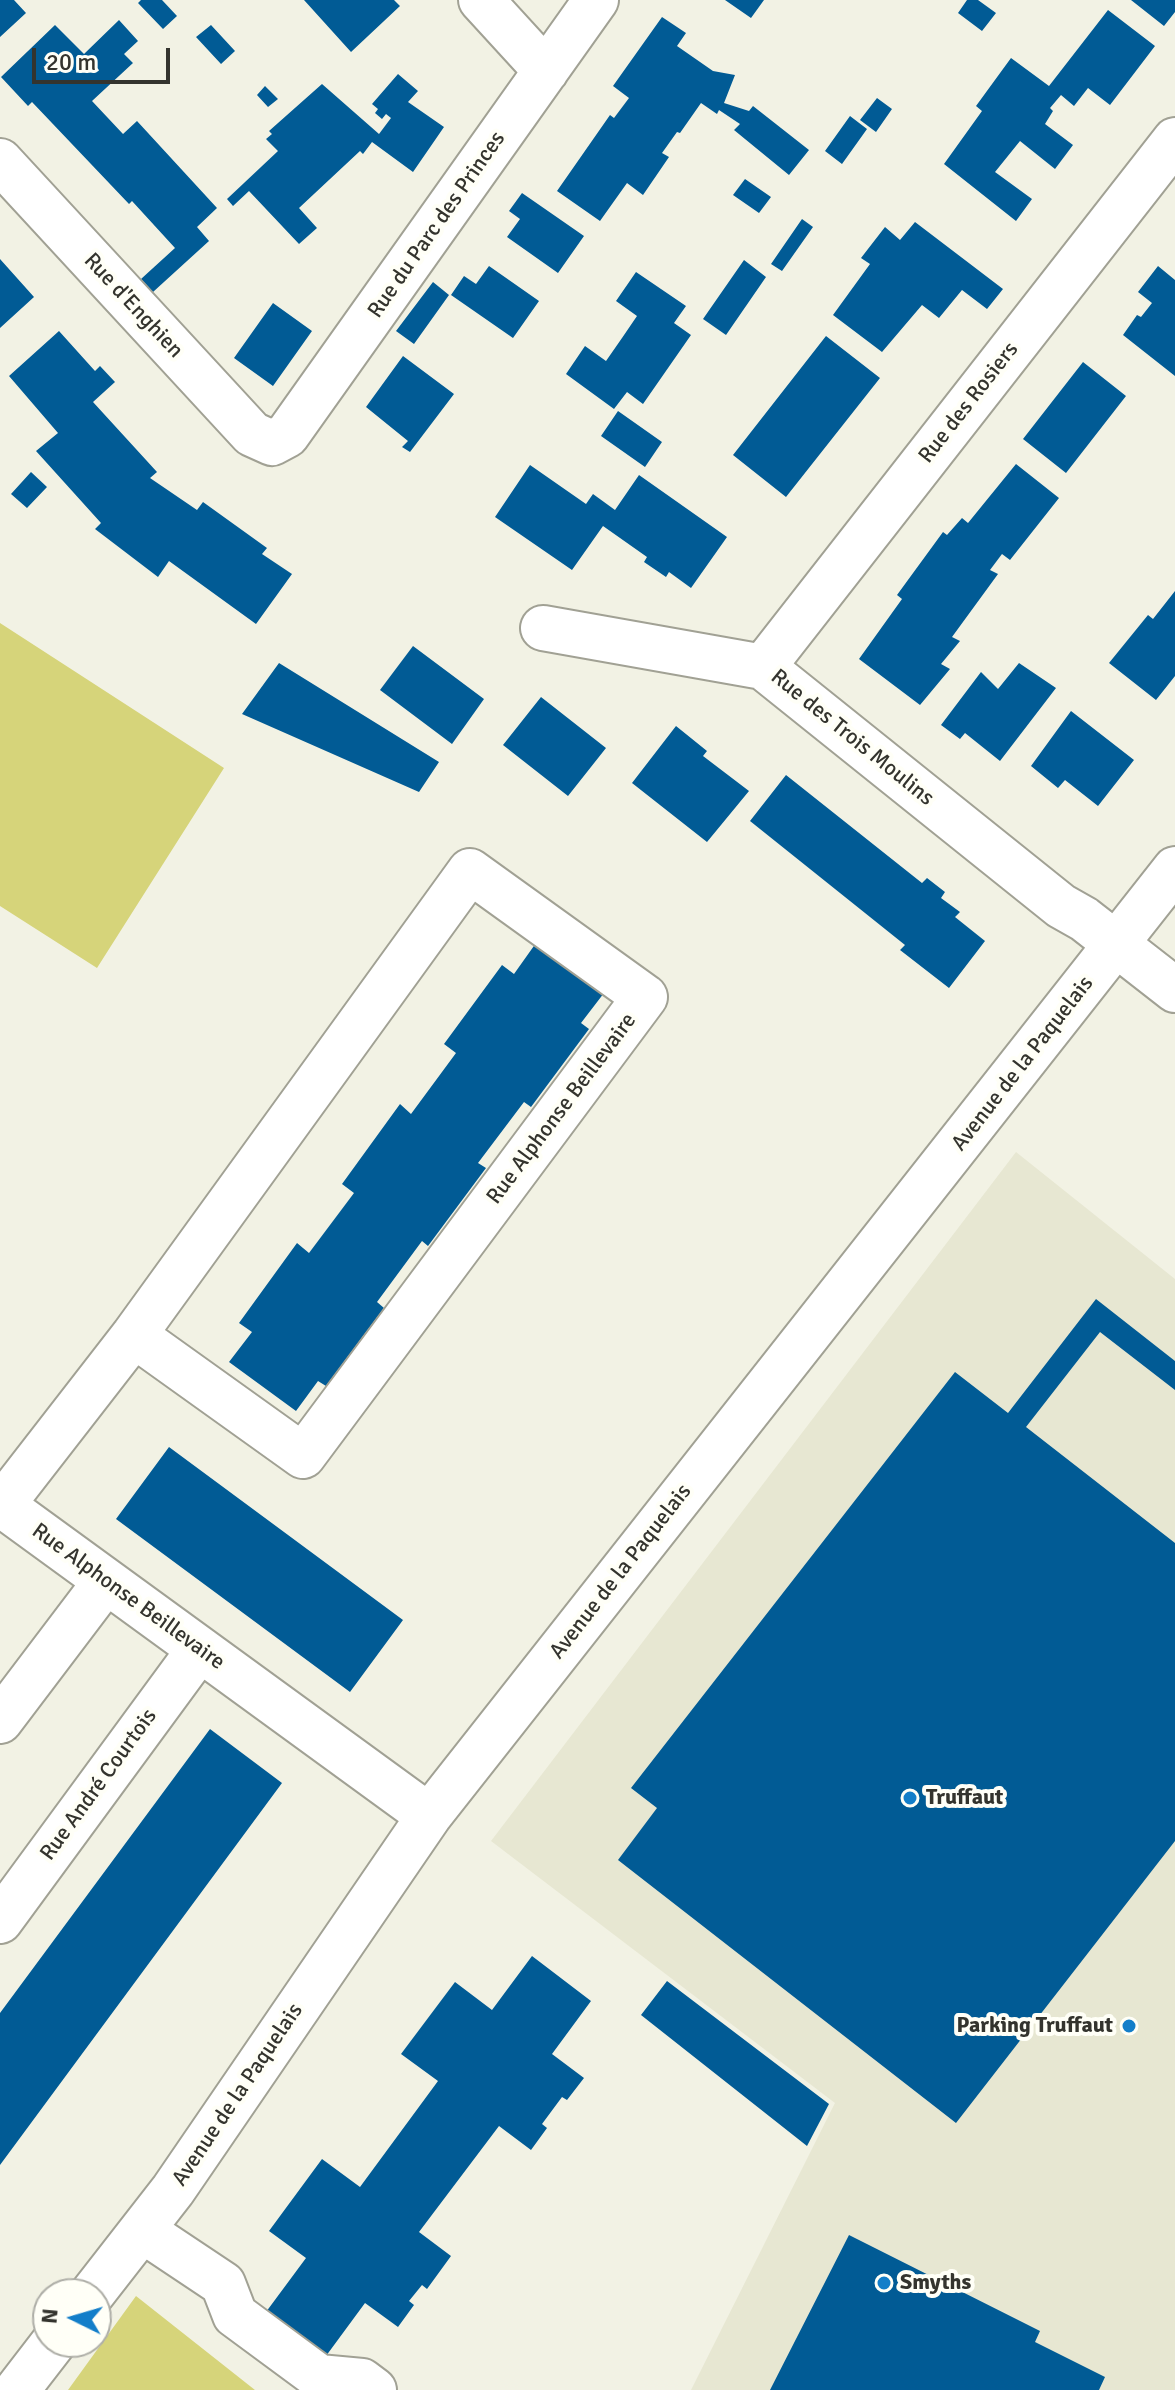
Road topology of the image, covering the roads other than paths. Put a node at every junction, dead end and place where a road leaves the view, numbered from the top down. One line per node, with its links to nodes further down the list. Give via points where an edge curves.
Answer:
1 (481, 0): 3 (street)
2 (596, 0): 3 (street, Rue du Parc des Princes)
3 (546, 71): 6 (street, Rue du Parc des Princes, via 287,435)
4 (1175, 140): 8 (street, Rue des Rosiers)
5 (0, 161): 6 (street, Rue d'Enghien, via 252,434)
6 (272, 443)
7 (543, 628): 8 (street, Rue des Trois Moulins)
8 (763, 667): 10 (street, Rue des Trois Moulins, via 1061,906)
9 (1175, 869): 10 (street, Avenue de la Paquelais)
10 (1117, 944): 11 (street, Rue des Trois Moulins); 17 (street, Avenue de la Paquelais)
11 (1175, 990)
12 (134, 1335): 12 (street, Rue Alphonse Beillevaire, via 470,871 645,997 303,1456); 13 (street, Rue Alphonse Beillevaire)
13 (1, 1506): 14 (street, Rue Alphonse Beillevaire)
14 (106, 1581): 15 (street, Rue Alphonse Beillevaire); 16 (street)
15 (199, 1650): 17 (street, Rue Alphonse Beillevaire); 18 (street, Rue André Courtois)
16 (0, 1721)
17 (429, 1816): 19 (street, Avenue de la Paquelais)
18 (0, 1921)
19 (142, 2230): 20 (street, Avenue de la Paquelais); 23 (street, via 223,2284 235,2315 319,2377 362,2381)
20 (104, 2278)
21 (42, 2358): 22 (street)
22 (17, 2390)
23 (374, 2390)

